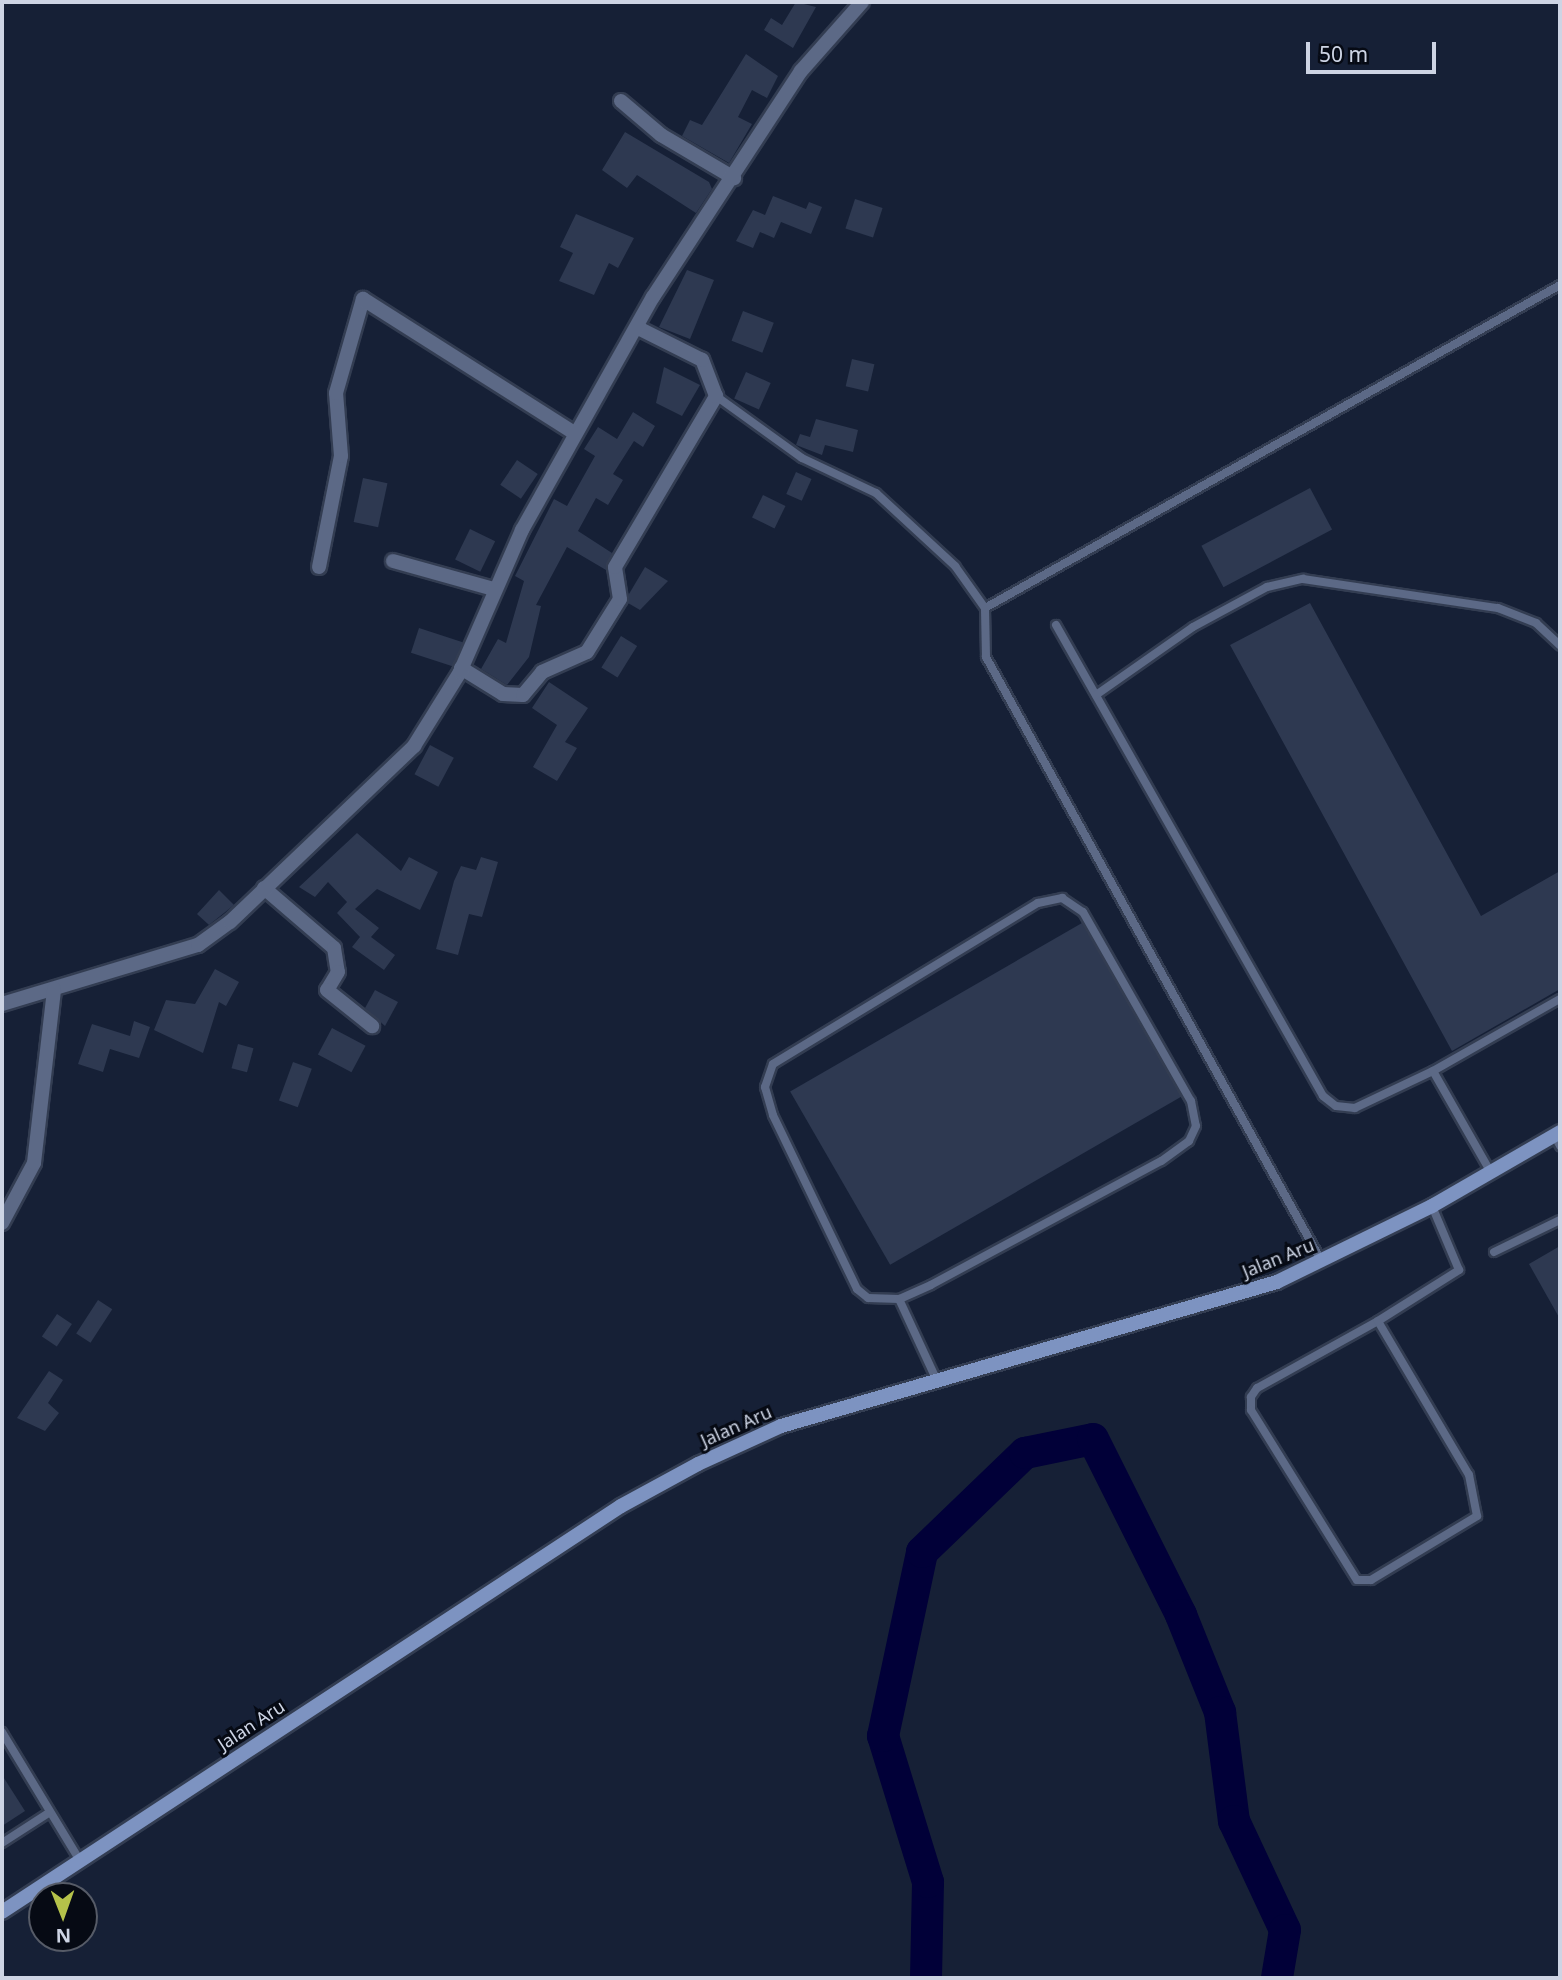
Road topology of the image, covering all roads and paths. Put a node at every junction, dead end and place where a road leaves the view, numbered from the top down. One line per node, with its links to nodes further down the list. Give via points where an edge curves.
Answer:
1 (862, 2): 3 (street, via 801,71)
2 (621, 101): 3 (street, via 661,135)
3 (734, 178): 5 (street)
4 (1560, 285): 11 (lane)
5 (638, 328): 6 (street, via 702,360); 7 (street)
6 (716, 396): 11 (lane, via 802,458 876,493 955,566); 14 (street, via 615,567 620,599 587,652 556,664 515,697)
7 (574, 433): 9 (street, via 363,299 337,393 341,456); 10 (street)
8 (393, 561): 10 (street)
9 (319, 567)
10 (493, 589): 14 (street)
11 (985, 608): 28 (lane, via 986,657)
12 (1056, 625): 15 (lane)
13 (1560, 645): 15 (lane, via 1536,623 1498,608 1303,579 1267,587 1193,627)
14 (461, 668): 16 (street, via 415,746)
15 (1096, 695): 21 (lane, via 1323,1096 1355,1108)
16 (264, 888): 17 (street, via 198,945); 20 (street, via 334,948 338,972 327,990)
17 (54, 989): 19 (street); 26 (street, via 34,1163)
18 (1560, 999): 21 (lane)
19 (2, 1004)
20 (372, 1026)
21 (1433, 1072): 23 (lane)
22 (1558, 1138): 23 (street, Jalan Aru)
23 (1490, 1171): 24 (street, Jalan Aru)
24 (1432, 1206): 28 (street, Jalan Aru); 30 (lane, via 1459,1270)
25 (1560, 1220): 27 (lane)
26 (2, 1223)
27 (1494, 1252)
28 (1322, 1262): 31 (street, Jalan Aru, via 1264,1286)
29 (899, 1298): 29 (lane, via 1161,1161 1189,1141 1196,1126 1191,1101 1083,912 1062,898 1038,903 773,1063 765,1087 773,1115 857,1289 868,1298); 31 (lane)
30 (1378, 1321): 30 (lane, via 1469,1475 1478,1503 1468,1525 1371,1580 1357,1580 1251,1410 1251,1397 1257,1388)
31 (937, 1381): 35 (street, Jalan Aru, via 781,1426 621,1506)
32 (2, 1732): 33 (lane)
33 (50, 1812): 34 (lane); 35 (lane)
34 (2, 1843)
35 (79, 1861): 36 (street, Jalan Aru)
36 (2, 1912)

